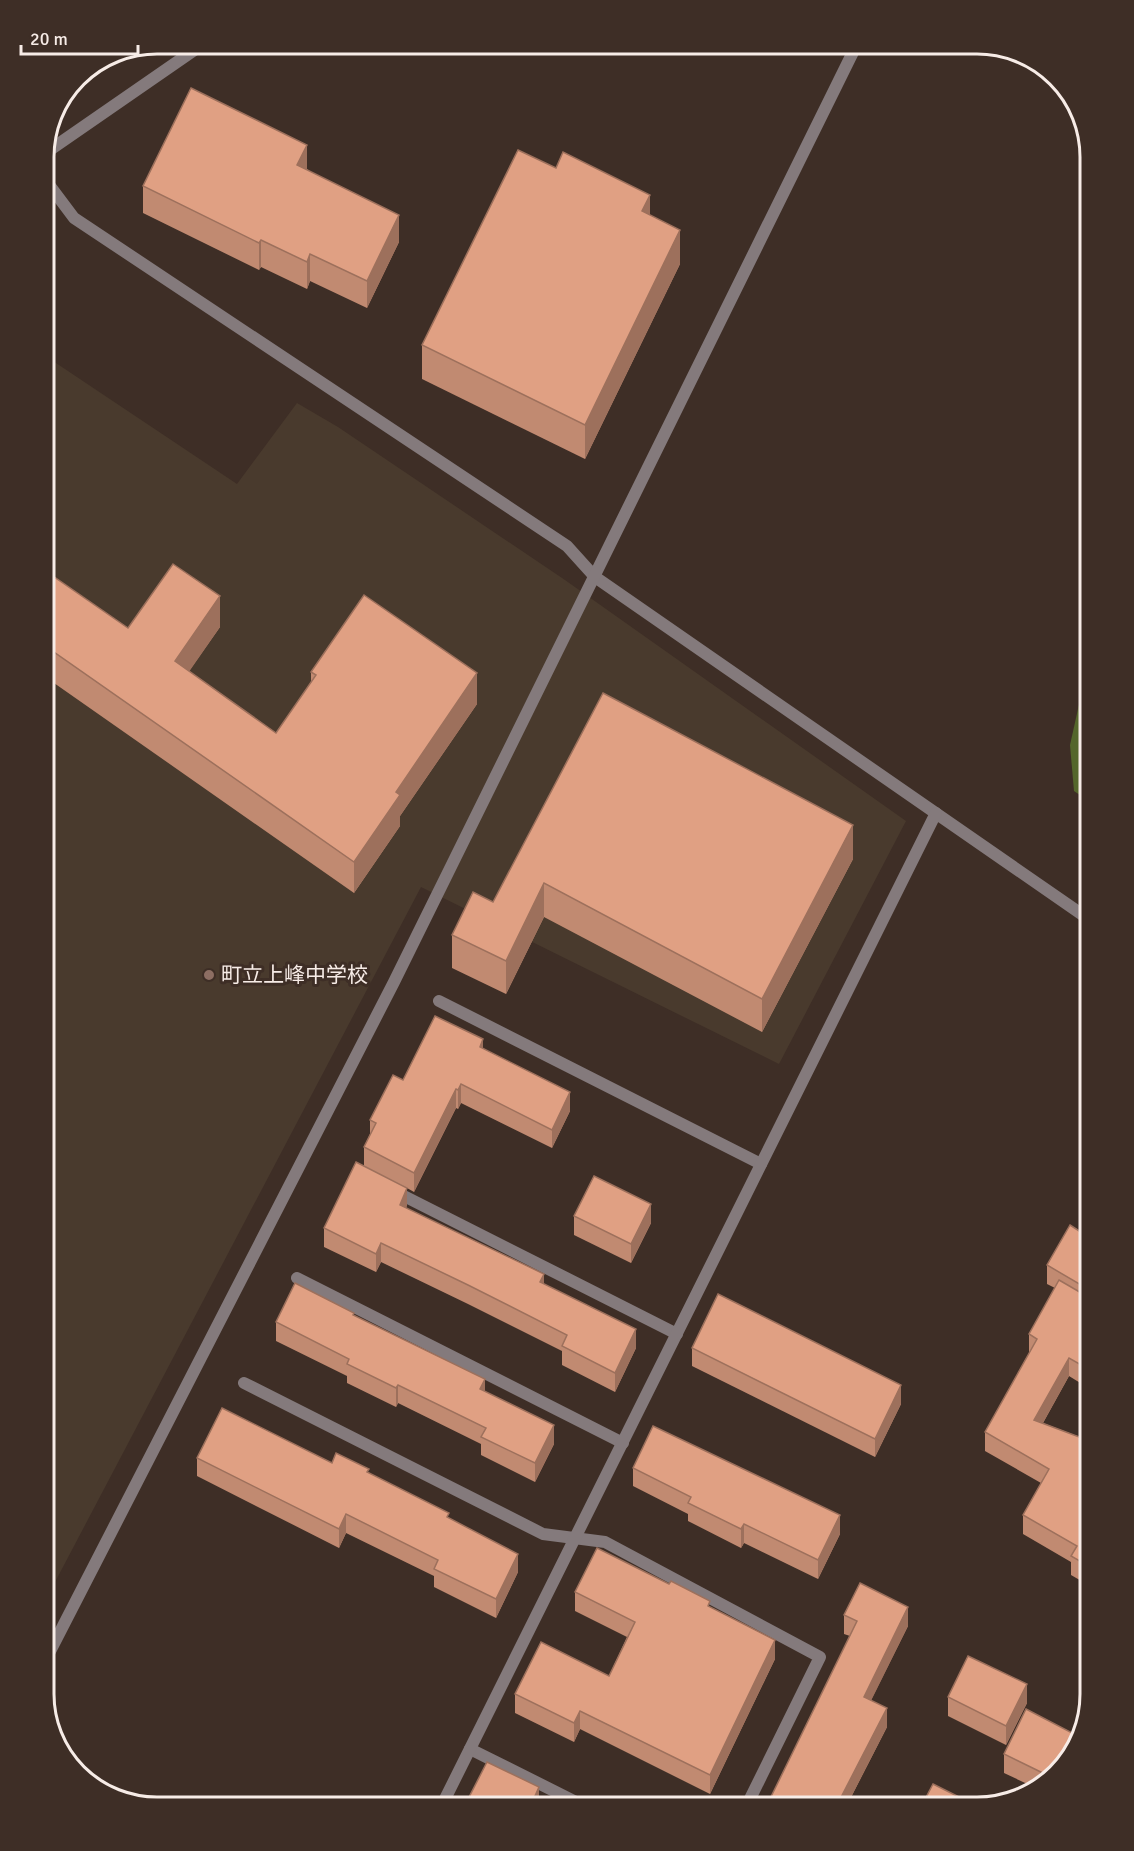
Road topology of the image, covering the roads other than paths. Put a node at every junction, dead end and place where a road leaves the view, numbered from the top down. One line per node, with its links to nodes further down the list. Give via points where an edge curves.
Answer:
1 (189, 54): 3 (street)
2 (852, 54): 5 (street)
3 (54, 147)
4 (54, 191): 5 (street, via 74,218 567,546)
5 (595, 577): 6 (street); 16 (street, via 394,982)
6 (936, 813): 7 (street); 9 (street)
7 (1080, 913)
8 (439, 1001): 9 (street)
9 (761, 1164): 12 (street)
10 (385, 1186): 12 (street)
11 (297, 1278): 14 (street)
12 (677, 1334): 14 (street)
13 (243, 1383): 15 (street, via 543,1534)
14 (622, 1443): 15 (street)
15 (575, 1538): 17 (street); 20 (street, via 605,1542 820,1657)
16 (54, 1644)
17 (470, 1749): 18 (street); 19 (street)
18 (446, 1797)
19 (566, 1797)
20 (751, 1797)

